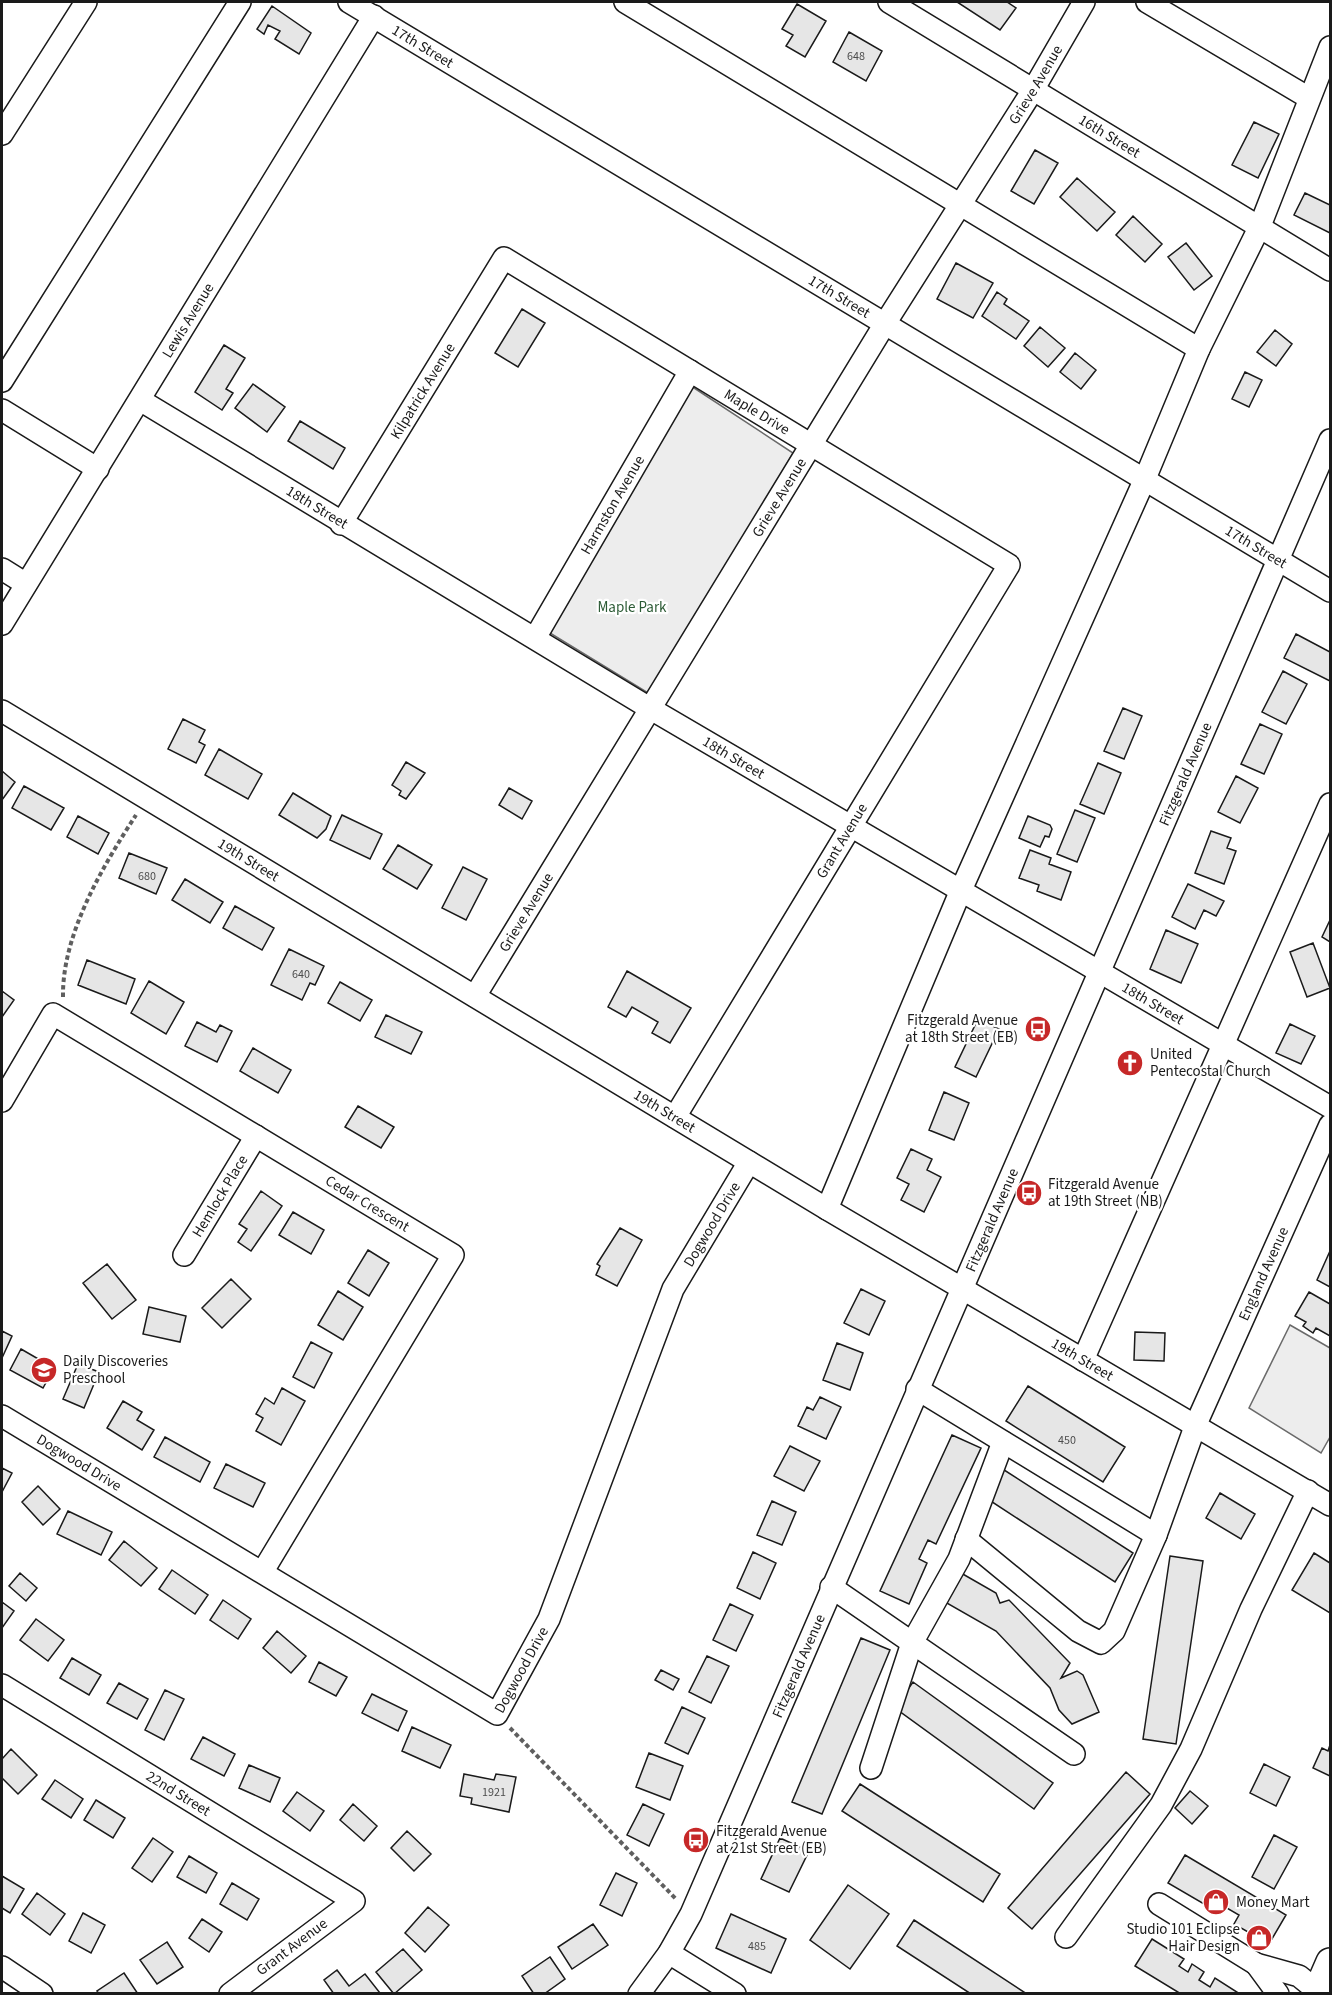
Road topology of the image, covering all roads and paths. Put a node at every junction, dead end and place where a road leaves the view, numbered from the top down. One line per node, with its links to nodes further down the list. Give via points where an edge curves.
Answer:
1 (86, 2): 13 (street)
2 (240, 2): 21 (street)
3 (349, 2): 9 (street, 17th Street)
4 (625, 2): 14 (street)
5 (889, 2): 8 (street, 16th Street)
6 (1084, 2): 11 (street, Grieve Avenue)
7 (1147, 2): 12 (street)
8 (915, 8): 11 (street, 16th Street)
9 (374, 16): 18 (street, 17th Street); 22 (street, Lewis Avenue)
10 (1330, 47): 12 (street)
11 (1033, 90): 14 (street, Grieve Avenue); 15 (street, 16th Street)
12 (1309, 98): 15 (street)
13 (2, 134)
14 (959, 204): 18 (street, Grieve Avenue); 19 (street)
15 (1260, 226): 17 (street, 16th Street); 19 (street)
16 (504, 258): 20 (street, Maple Drive); 28 (street, Kilpatrick Avenue)
17 (1330, 270)
18 (886, 322): 25 (street, Grieve Avenue); 27 (street, 17th Street)
19 (1199, 348): 27 (street)
20 (690, 371): 25 (street, Maple Drive); 35 (street, Harmston Avenue)
21 (2, 381)
22 (140, 400): 26 (street, Lewis Avenue); 28 (street, 18th Street)
23 (2, 410): 26 (street)
24 (1330, 440): 29 (street, Fitzgerald Avenue)
25 (812, 446): 30 (street, Maple Drive); 36 (street, Grieve Avenue)
26 (98, 469): 32 (street, Lewis Avenue)
27 (1144, 481): 29 (street, 17th Street); 41 (street)
28 (341, 524): 35 (street, 18th Street)
29 (1280, 561): 33 (street, 17th Street); 42 (street, Fitzgerald Avenue)
30 (1008, 565): 40 (street, Grant Avenue)
31 (2, 569): 32 (street)
32 (26, 584): 34 (street, Lewis Avenue)
33 (1330, 591)
34 (2, 624)
35 (535, 638): 36 (street, 18th Street)
36 (651, 709): 40 (street, 18th Street); 43 (street, Grieve Avenue)
37 (2, 711): 38 (street, 19th Street)
38 (146, 800): 43 (street, 19th Street); 44 (path, via 102,871 68,950 62,980)
39 (1330, 804): 45 (street)
40 (851, 826): 41 (street, 18th Street); 48 (street, Grant Avenue)
41 (961, 890): 42 (street, 18th Street); 52 (street)
42 (1098, 971): 45 (street, 18th Street); 54 (street, Fitzgerald Avenue)
43 (476, 996): 48 (street, 19th Street)
44 (65, 1022): 46 (street, via 53,1014); 50 (street, Cedar Crescent)
45 (1223, 1044): 47 (street, 18th Street); 55 (street)
46 (2, 1101)
47 (1330, 1107)
48 (675, 1117): 51 (street, 19th Street)
49 (1330, 1125): 58 (street, England Avenue)
50 (256, 1136): 53 (street, Hemlock Place); 64 (street, Cedar Crescent, via 453,1255)
51 (749, 1162): 52 (street, 19th Street); 68 (street, Dogwood Drive, via 673,1289 549,1618)
52 (827, 1209): 54 (street, 19th Street)
53 (184, 1255)
54 (961, 1287): 55 (street, 19th Street); 56 (street, Fitzgerald Avenue)
55 (1083, 1360): 58 (street, 19th Street)
56 (917, 1389): 59 (street); 65 (street, Fitzgerald Avenue)
57 (2, 1416): 64 (street, Dogwood Drive)
58 (1196, 1424): 60 (street, 19th Street); 62 (street, England Avenue)
59 (1003, 1442): 62 (street); 63 (street)
60 (1308, 1491): 61 (street, 19th Street); 74 (street, via 1251,1609 1191,1749 1161,1805)
61 (1330, 1505)
62 (1156, 1535): 63 (street, England Avenue, via 1114,1631 1101,1643 1078,1631)
63 (966, 1539): 66 (street, via 959,1560)
64 (262, 1571): 68 (street, Dogwood Drive)
65 (831, 1587): 66 (street); 73 (street, Fitzgerald Avenue)
66 (912, 1643): 69 (street); 70 (street)
67 (2, 1685): 71 (street, 22nd Street)
68 (497, 1714): 73 (path)
69 (1074, 1754)
70 (871, 1768)
71 (354, 1901): 81 (street, Grant Avenue)
72 (1159, 1904): 77 (street)
73 (691, 1914): 75 (street, Fitzgerald Avenue)
74 (1066, 1937)
75 (669, 1953): 82 (street, Fitzgerald Avenue); 83 (street)
76 (1330, 1962): 79 (main road)
77 (1256, 1964): 79 (street, via 1299,1976); 84 (street)
78 (2, 1967): 80 (street)
79 (1318, 1992)
80 (42, 1994)
81 (230, 1994)
82 (639, 1994)
83 (735, 1994)
84 (1278, 1994)

